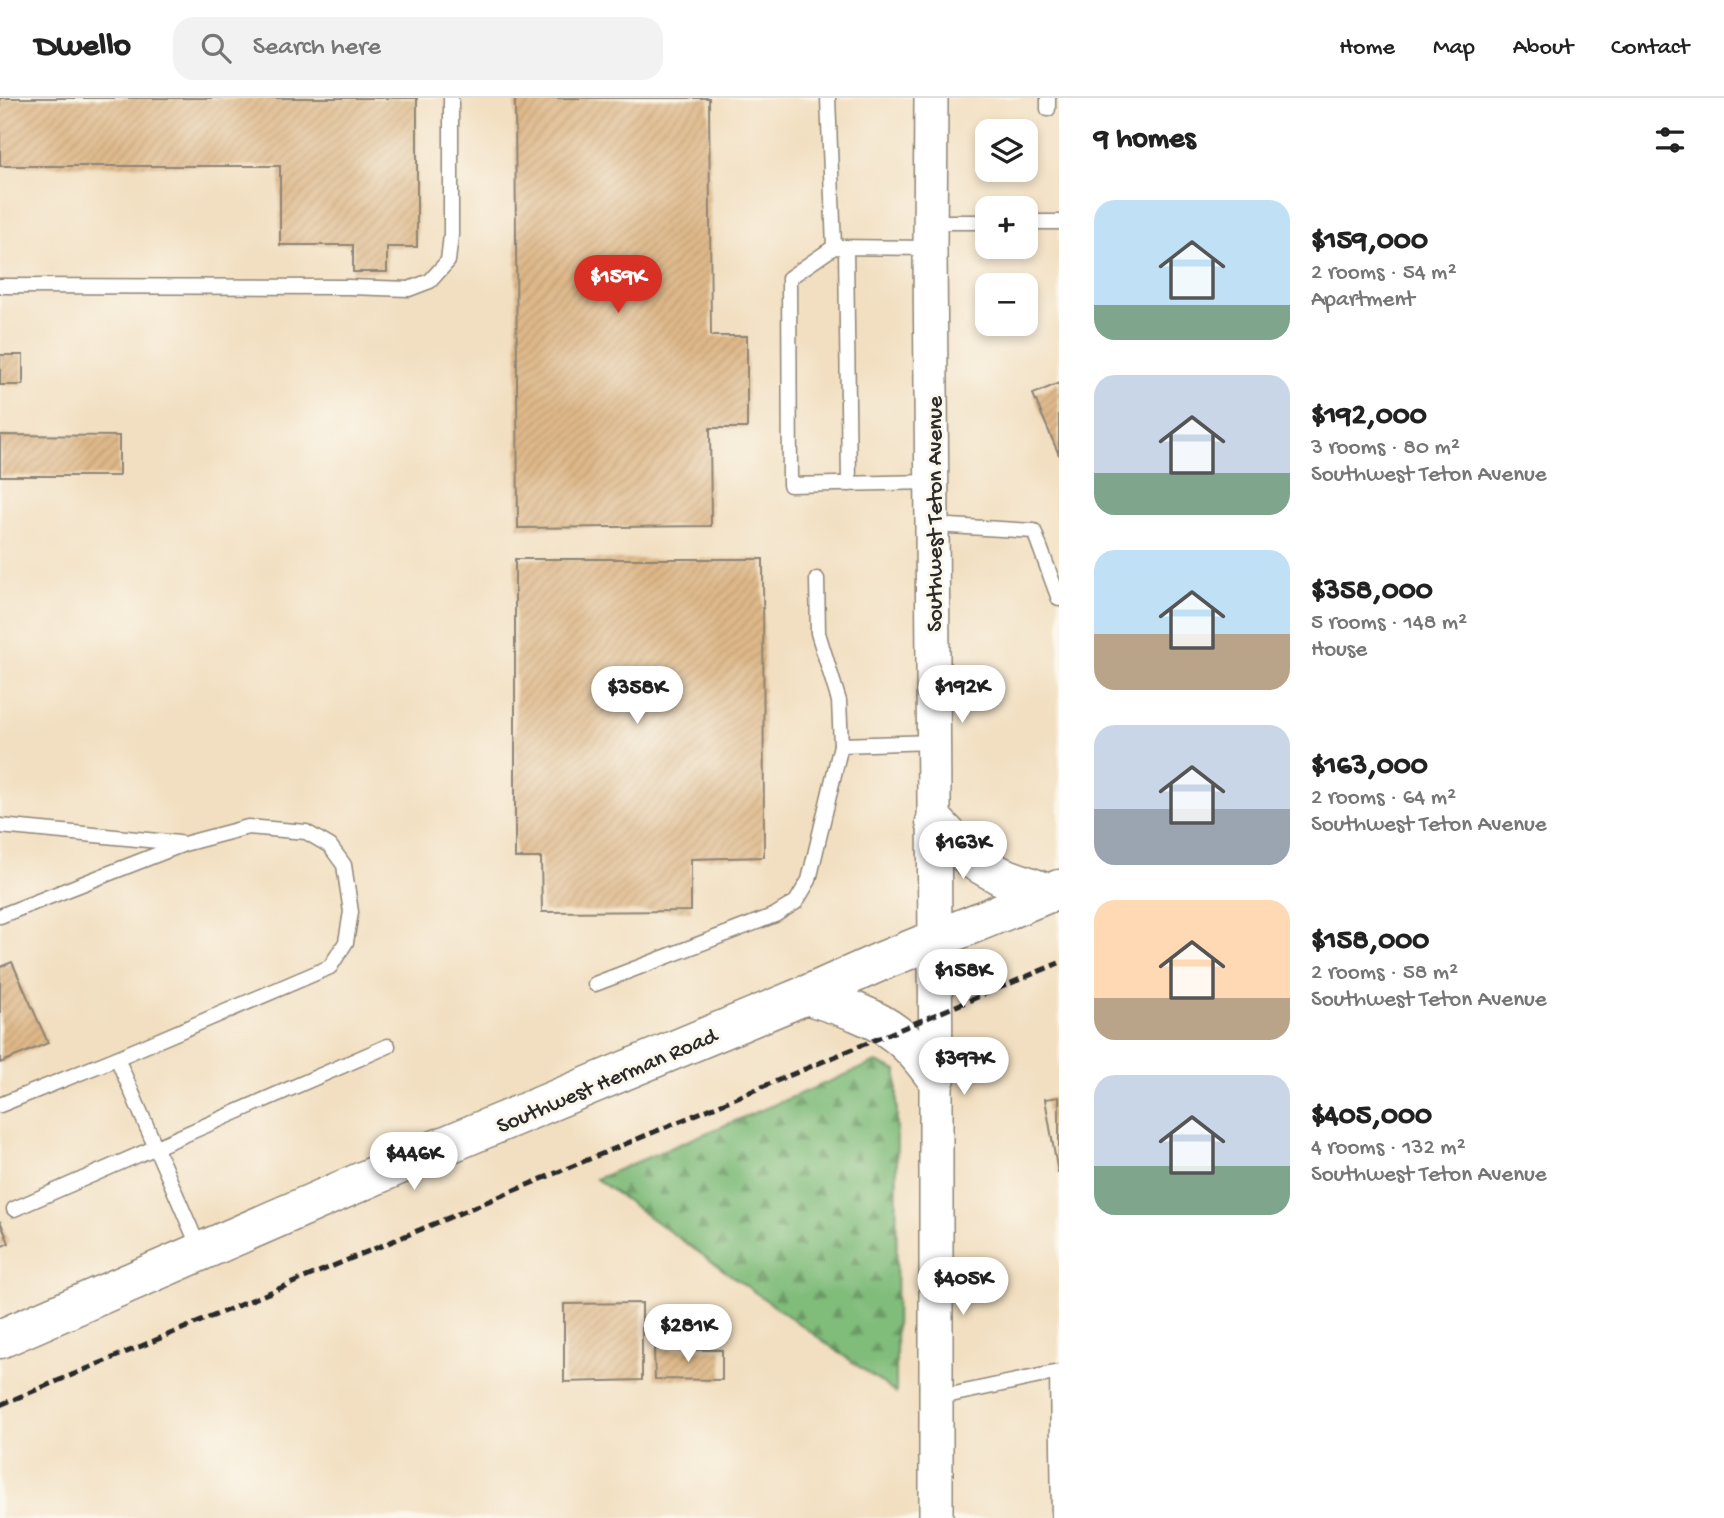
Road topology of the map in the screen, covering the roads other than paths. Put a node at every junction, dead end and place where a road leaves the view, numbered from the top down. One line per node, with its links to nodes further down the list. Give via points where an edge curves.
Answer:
1 (451, 98): 9 (lane, via 448,261 430,282 409,289)
2 (828, 98): 8 (lane)
3 (931, 98): 7 (street, Southwest Teton Avenue)
4 (1038, 222): 5 (lane)
5 (1059, 222)
6 (975, 225): 7 (lane)
7 (931, 235): 8 (lane); 10 (street, Southwest Teton Avenue)
8 (840, 247): 11 (lane); 11 (lane, via 789,278 790,485)
9 (0, 286)
10 (933, 482): 11 (lane); 12 (street, Southwest Teton Avenue)
11 (849, 484)
12 (933, 525): 14 (lane, via 1034,531); 15 (street, Southwest Teton Avenue)
13 (817, 579): 16 (lane, via 817,633 839,701)
14 (1059, 598)
15 (934, 741): 16 (lane); 17 (street, Southwest Teton Avenue)
16 (841, 745): 23 (lane, via 809,880 796,902 775,915)
17 (935, 822): 20 (main road, via 971,859 1001,876); 22 (street, Southwest Teton Avenue)
18 (0, 826): 19 (lane)
19 (184, 844): 21 (lane); 26 (lane, via 248,827 306,832 330,846 344,865 351,912 346,942 330,967)
20 (1054, 891): 22 (main road, Southwest Herman Road)
21 (0, 916)
22 (936, 940): 24 (main road, Southwest Herman Road); 27 (street, Southwest Teton Avenue)
23 (595, 984)
24 (806, 995): 27 (main road, via 868,1017 895,1033); 31 (main road, Southwest Herman Road)
25 (388, 1046): 29 (lane)
26 (117, 1058): 28 (lane); 29 (lane)
27 (936, 1078): 34 (street, Southwest Teton Avenue)
28 (0, 1105)
29 (156, 1148): 30 (lane); 31 (lane)
30 (14, 1209)
31 (201, 1252): 32 (main road, Southwest Herman Road)
32 (0, 1339)
33 (1058, 1372): 34 (lane); 36 (lane)
34 (936, 1398): 35 (street, Southwest Teton Avenue)
35 (936, 1518)
36 (1059, 1518)

